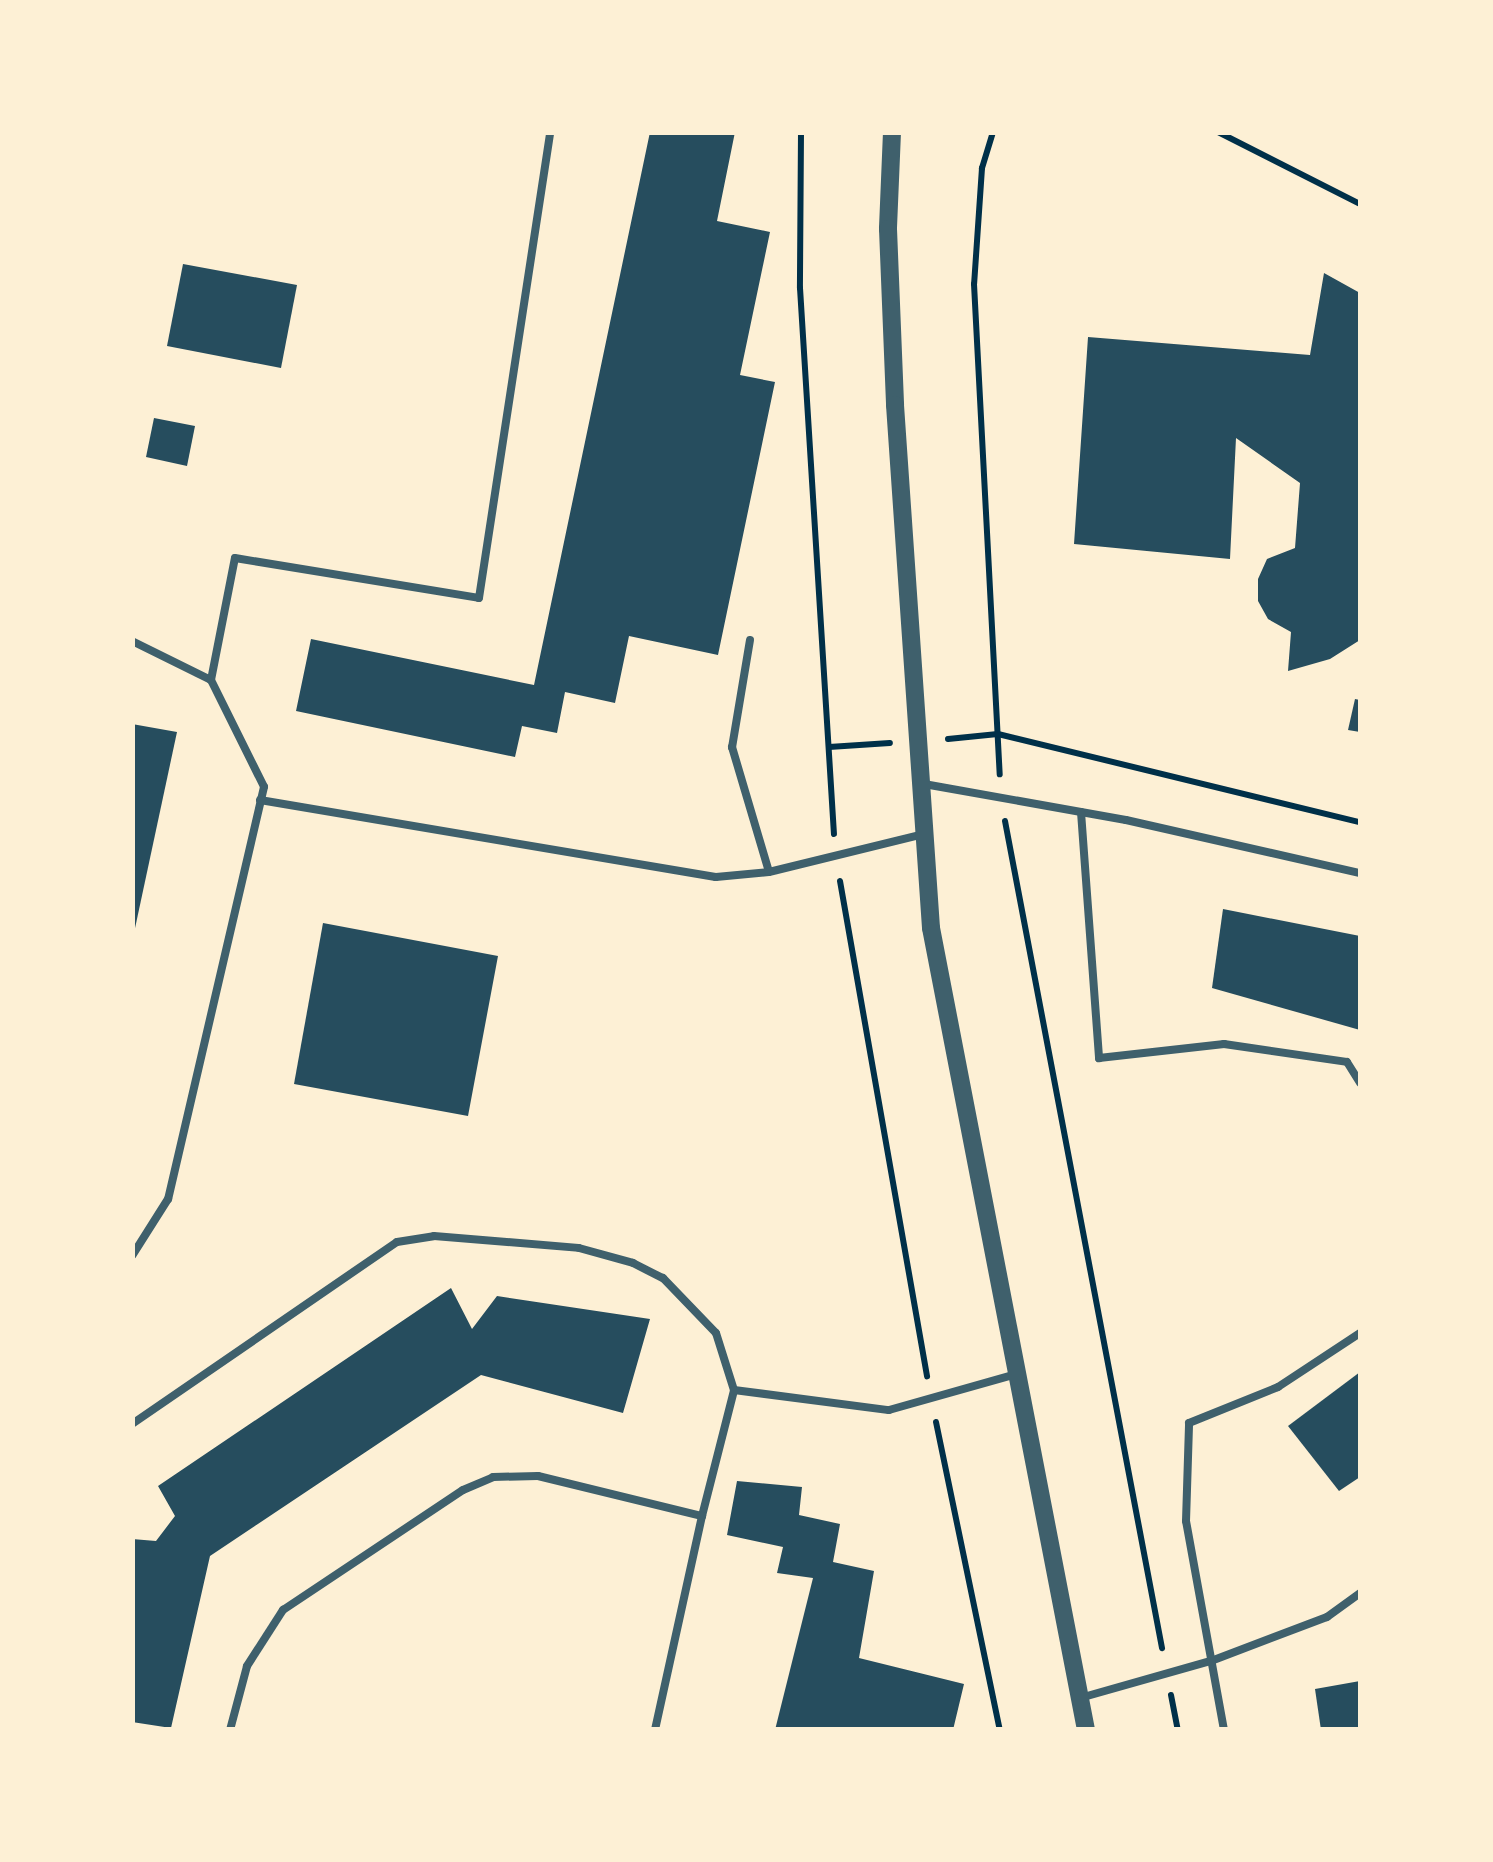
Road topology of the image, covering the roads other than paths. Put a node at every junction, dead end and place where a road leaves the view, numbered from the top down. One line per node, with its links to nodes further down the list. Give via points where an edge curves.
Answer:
1 (550, 132): 5 (lane, via 479,598 235,558)
2 (892, 132): 6 (street, via 895,405)
3 (750, 640): 10 (lane, via 732,747)
4 (132, 641): 5 (lane)
5 (211, 680): 7 (lane, via 264,787)
6 (922, 784): 8 (lane); 9 (street)
7 (260, 800): 10 (lane, via 716,877); 13 (lane, via 168,1198)
8 (1081, 812): 11 (lane); 12 (lane, via 1099,1058 1224,1044 1347,1062)
9 (924, 834): 10 (lane); 15 (street, via 931,928)
10 (769, 872)
11 (1360, 873)
12 (1360, 1083)
13 (132, 1256)
14 (1360, 1333): 20 (lane, via 1278,1387 1189,1423 1186,1521)
15 (1016, 1374): 16 (lane, via 889,1410); 21 (street)
16 (734, 1390): 17 (lane, via 716,1333 663,1278 633,1262 579,1248 434,1236 398,1242); 18 (lane)
17 (132, 1424)
18 (702, 1516): 22 (lane, via 538,1476 493,1477 463,1490 283,1610 246,1666); 23 (lane)
19 (1360, 1593): 20 (lane, via 1326,1617)
20 (1211, 1661): 21 (lane); 25 (lane)
21 (1080, 1698): 24 (street)
22 (230, 1730)
23 (655, 1730)
24 (1086, 1730)
25 (1224, 1730)

